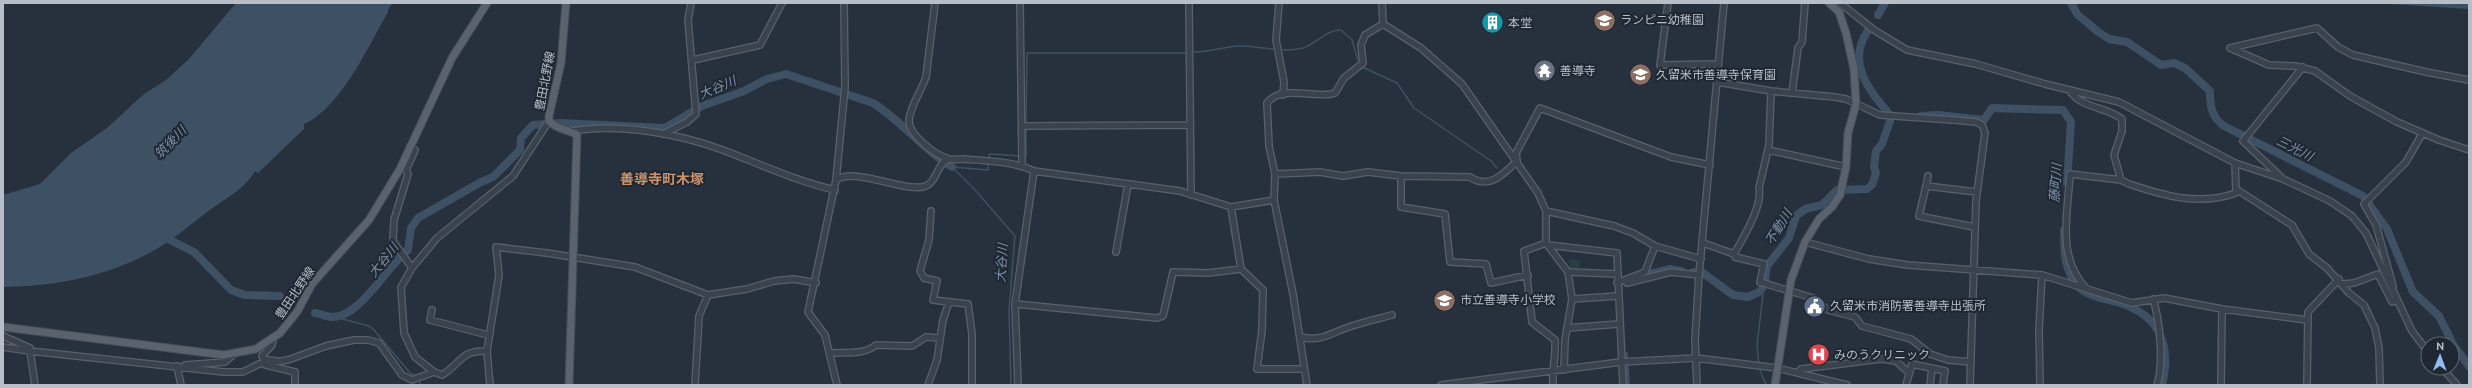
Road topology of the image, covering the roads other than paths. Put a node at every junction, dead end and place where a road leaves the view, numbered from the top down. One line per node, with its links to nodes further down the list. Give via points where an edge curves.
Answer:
1 (487, 3): 33 (main road, 豊田北野線, via 448,64)
2 (566, 3): 27 (main road, 豊田北野線, via 561,63)
3 (691, 3): 17 (street, via 688,20)
4 (782, 3): 17 (street, via 760,45)
5 (844, 3): 47 (street, via 845,88)
6 (935, 3): 36 (street, via 926,77 922,89 914,100 909,120 915,136)
7 (1020, 3): 29 (street)
8 (1189, 3): 28 (street)
9 (1279, 3): 25 (street, via 1276,40 1284,82)
10 (1382, 3): 16 (street)
11 (1668, 3): 18 (street, via 1660,65)
12 (1724, 3): 18 (street)
13 (1805, 3): 24 (street, via 1802,42 1798,48)
14 (1829, 3): 26 (main road, via 1839,12 1846,33 1854,69)
15 (1840, 3): 23 (street, via 1874,30 1907,50 1976,64)
16 (1383, 24): 25 (street, via 1365,35 1361,45 1362,63 1344,78 1335,93); 37 (street, via 1421,48 1462,84)
17 (693, 60): 31 (street, via 696,114 687,122)
18 (1717, 64): 21 (street)
19 (2303, 67): 20 (street, via 2269,65 2230,48 2317,28 2338,47 2353,55); 32 (street, via 2316,71 2360,102); 46 (street, via 2245,139)
20 (2469, 80)
21 (1716, 82): 22 (street); 39 (street)
22 (1770, 90): 24 (street); 34 (street)
23 (2068, 90): 38 (street, via 2119,102); 48 (street, via 2081,102 2113,113 2122,119 2122,131 2114,155)
24 (1792, 93): 26 (street, via 1835,97)
25 (1283, 95): 43 (street, via 1267,102 1269,146)
26 (1856, 104): 41 (main road, via 1848,133); 53 (street, via 1880,116 1980,123 1985,133)
27 (549, 121): 30 (main road, 豊田北野線, via 553,126); 68 (street, via 513,176 436,238)
28 (1190, 125): 29 (street); 54 (street)
29 (1022, 126): 40 (street)
30 (572, 131): 31 (street, via 629,130); 66 (main road, via 577,135)
31 (663, 134): 52 (street, via 718,148 798,180)
32 (2422, 134): 35 (street); 83 (street, via 2406,162 2364,204 2378,233 2391,274)
33 (410, 146): 68 (street, via 415,150 406,170 408,174 394,220 393,241); 102 (main road, 豊田北野線, via 397,175 369,220 312,284 293,318)
34 (1768, 150): 41 (street); 65 (street, via 1754,216)
35 (2469, 150)
36 (948, 159): 40 (street); 47 (street, via 943,162 931,182 920,188 856,177 842,177)
37 (1517, 161): 39 (street, via 1516,153 1540,108 1671,157); 44 (street, via 1503,175 1489,183 1476,181 1470,177); 58 (street, via 1538,193)
38 (2235, 163): 46 (street); 51 (street)
39 (1710, 165): 61 (street)
40 (1022, 166): 42 (street)
41 (1846, 167): 60 (main road, via 1840,194 1832,207 1819,219)
42 (1034, 171): 49 (street); 90 (street)
43 (1274, 174): 44 (street, via 1320,172 1343,176 1368,172); 55 (street)
44 (1401, 176): 73 (street, via 1401,207 1444,214 1450,262 1486,264 1491,283)
45 (1928, 176): 50 (street)
46 (2283, 179): 83 (street, via 2330,201 2352,216 2366,233)
47 (836, 180): 52 (street)
48 (2121, 180): 51 (street, via 2156,193 2183,199 2222,197 2236,192); 81 (street, via 2070,174 2067,253 2074,274)
49 (1128, 184): 54 (street); 64 (street)
50 (1926, 186): 53 (street); 59 (street, via 1919,216)
51 (2236, 189): 76 (street, via 2292,225 2309,254)
52 (835, 190): 77 (street, via 823,237)
53 (1977, 192): 59 (street)
54 (1191, 195): 56 (street)
55 (1274, 200): 56 (street); 101 (street)
56 (1232, 207): 69 (street)
57 (931, 211): 89 (street, via 929,240 920,271 924,278 937,281 933,300)
58 (1546, 211): 62 (street); 63 (street, via 1614,226)
59 (1974, 227): 70 (street)
60 (1805, 242): 70 (street, via 1869,259); 82 (main road)
61 (1703, 243): 65 (street); 67 (street)
62 (1547, 244): 71 (street); 72 (street, via 1618,253); 73 (street, via 1524,251)
63 (1655, 246): 67 (street); 78 (street, via 1645,272)
64 (1116, 252)
65 (1734, 254): 82 (street, via 1735,257 1764,264 1763,282)
66 (573, 257): 84 (street, via 635,267); 98 (street, via 496,247 499,275); 129 (main road)
67 (1701, 259): 74 (street)
68 (412, 268): 120 (street, via 401,287 404,333 415,357)
69 (1242, 270): 90 (street, via 1208,274 1173,272 1163,316 1156,318); 117 (street, via 1263,290 1262,330 1257,369)
70 (1972, 271): 75 (street); 112 (street)
71 (1568, 272): 72 (street); 87 (street)
72 (1617, 274): 78 (street)
73 (1528, 275): 119 (street, via 1532,322 1555,340 1556,362)
74 (1699, 275): 79 (street, via 1672,272); 109 (street)
75 (2042, 275): 81 (street); 146 (street)
76 (2338, 279): 80 (street); 94 (street, via 2310,309)
77 (816, 283): 84 (street, via 794,279 774,281 747,289); 107 (street, via 809,314 825,335)
78 (1617, 283): 85 (street)
79 (1626, 284)
80 (2343, 284): 88 (street, via 2354,283 2378,274 2392,302); 150 (street, via 2349,293 2364,305 2375,328 2379,348)
81 (2085, 289): 86 (street, via 2132,303)
82 (1789, 291): 112 (street, via 1814,298 1828,310 1855,317 1862,326 1911,338 1930,354 1948,360); 115 (main road)
83 (2393, 291): 88 (street)
84 (708, 295): 130 (street, via 699,316)
85 (1618, 296): 87 (street); 95 (street)
86 (2153, 298): 92 (street); 147 (street, via 2161,360)
87 (1572, 299): 97 (street)
88 (2397, 300): 103 (street)
89 (949, 302): 100 (street); 133 (street, via 967,303 970,308)
90 (1015, 304): 134 (street)
91 (432, 310): 98 (street, via 430,320)
92 (2222, 310): 94 (street); 148 (street)
93 (1392, 315): 101 (street, via 1347,327 1332,335 1313,340)
94 (2307, 320): 149 (street)
95 (1619, 324): 97 (street); 111 (street)
96 (3, 327): 108 (main road, 豊田北野線)
97 (1568, 328): 118 (street)
98 (488, 335): 106 (street)
99 (3, 336): 105 (street, via 30,348)
100 (940, 338): 107 (street, via 926,337 912,346 876,345 871,350); 132 (street, via 937,360)
101 (1301, 338): 117 (street)
102 (273, 340): 108 (main road, 豊田北野線, via 256,349); 110 (street, via 262,356 263,359)
103 (2420, 342)
104 (3, 347): 105 (street)
105 (30, 351): 114 (street); 125 (street)
106 (487, 351): 120 (street, via 465,354 442,375); 128 (street)
107 (830, 353): 131 (street)
108 (233, 355): 114 (street, via 225,362)
109 (1696, 358): 111 (street); 115 (street); 139 (street)
110 (280, 362): 113 (street); 120 (street, via 326,346 368,340 379,343 402,375 412,380)
111 (1623, 362): 118 (street); 138 (street)
112 (1971, 362): 145 (street)
113 (266, 365): 114 (street, via 259,364 243,372); 127 (street, via 294,372)
114 (177, 366): 126 (street)
115 (1777, 368): 122 (street); 140 (main road)
116 (1932, 368): 121 (street, via 1912,364); 143 (street); 144 (street, via 1946,371)
117 (1304, 369): 135 (street)
118 (1564, 370): 119 (street)
119 (1552, 371): 124 (street); 137 (street)
120 (434, 372)
121 (1908, 372): 122 (street, via 1896,361 1881,359 1802,369); 142 (street)
122 (1798, 373): 141 (street)
123 (2449, 376): 151 (street)
124 (1477, 383): 136 (street)
125 (35, 385)
126 (181, 385)
127 (295, 385)
128 (490, 385)
129 (569, 385)
130 (695, 385)
131 (837, 385)
132 (928, 385)
133 (972, 385)
134 (1018, 385)
135 (1308, 385)
136 (1440, 385)
137 (1553, 385)
138 (1623, 385)
139 (1697, 385)
140 (1775, 385)
141 (1847, 385)
142 (1906, 385)
143 (1930, 385)
144 (1943, 385)
145 (1970, 385)
146 (2040, 385)
147 (2157, 385)
148 (2221, 385)
149 (2307, 385)
150 (2380, 385)
151 (2457, 385)

